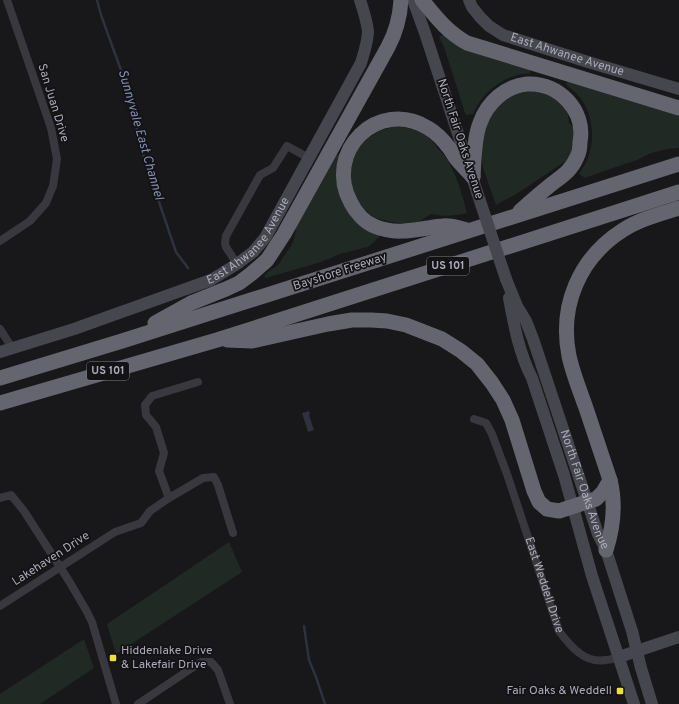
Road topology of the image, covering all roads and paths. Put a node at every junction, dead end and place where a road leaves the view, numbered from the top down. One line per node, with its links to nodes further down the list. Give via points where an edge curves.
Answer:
1 (7, 0): 16 (street, San Juan Drive, via 50,128 57,159 54,186 46,203 30,221)
2 (360, 0): 9 (main road, East Ahwanee Avenue, via 368,31 361,62)
3 (401, 0): 20 (highway, via 395,33 388,47 267,260 239,283 191,303)
4 (413, 0): 11 (main road, North Fair Oaks Avenue)
5 (422, 0): 8 (highway, via 444,27 467,43)
6 (468, 0): 7 (main road, East Ahwanee Avenue, via 489,26 503,35)
7 (679, 89)
8 (679, 108)
9 (309, 158): 17 (main road, East Ahwanee Avenue, via 265,238 253,252); 17 (street, via 288,146 273,168 260,175 226,236 226,247)
10 (679, 164): 14 (highway, Bayshore Freeway / US 101)
11 (473, 177): 14 (highway, via 476,136 490,104 497,97 515,87 533,84 551,89 566,98 580,121 582,131 578,157 562,177); 15 (highway, via 436,134 422,124 397,119 386,120 365,130 350,147 343,171 345,192 353,208 372,225 397,232 444,225); 29 (main road, North Fair Oaks Avenue, bridge, via 506,279 519,344 564,475)
12 (679, 192): 19 (highway, US 101)
13 (679, 208): 26 (highway, via 643,220 606,242 590,259 571,296 566,337 569,357)
14 (516, 215): 15 (highway, Bayshore Freeway / US 101)
15 (470, 230): 20 (highway, Bayshore Freeway / US 101)
16 (0, 241)
17 (237, 264): 21 (main road, East Ahwanee Avenue, via 211,280 74,329)
18 (0, 329): 21 (street)
19 (217, 340): 24 (highway, US 101); 29 (highway, via 252,341 352,320 387,321 442,338 461,350 476,364 503,400 539,502 547,509 559,511)
20 (122, 341): 22 (highway, Bayshore Freeway / US 101)
21 (6, 350)
22 (0, 378)
23 (198, 382): 28 (street, via 152,396 145,405 146,415 156,428 164,453 159,471)
24 (0, 403)
25 (474, 419): 36 (street, East Weddell Drive, via 486,424 492,434 559,631 577,652 589,659 607,660)
26 (610, 480): 29 (highway, via 596,499); 31 (highway, via 614,500 611,533)
27 (0, 498): 32 (street, via 11,495)
28 (169, 498): 30 (street, via 204,478 214,477); 32 (street, Lakehaven Drive, via 150,511 141,523 115,532)
29 (580, 504): 31 (main road, North Fair Oaks Avenue); 36 (main road, North Fair Oaks Avenue, via 592,576)
30 (233, 533)
31 (606, 550): 35 (main road, North Fair Oaks Avenue)
32 (60, 567): 33 (street, Lakehaven Drive); 37 (street, via 92,622)
33 (0, 606)
34 (679, 637): 35 (main road, East Weddell Drive)
35 (637, 651): 36 (main road, East Weddell Drive); 41 (main road, North Fair Oaks Avenue)
36 (618, 657): 40 (main road, North Fair Oaks Avenue)
37 (116, 704)
38 (138, 704): 39 (street, via 201,662 211,662 218,670)
39 (230, 704)
40 (634, 704)
41 (652, 704)

